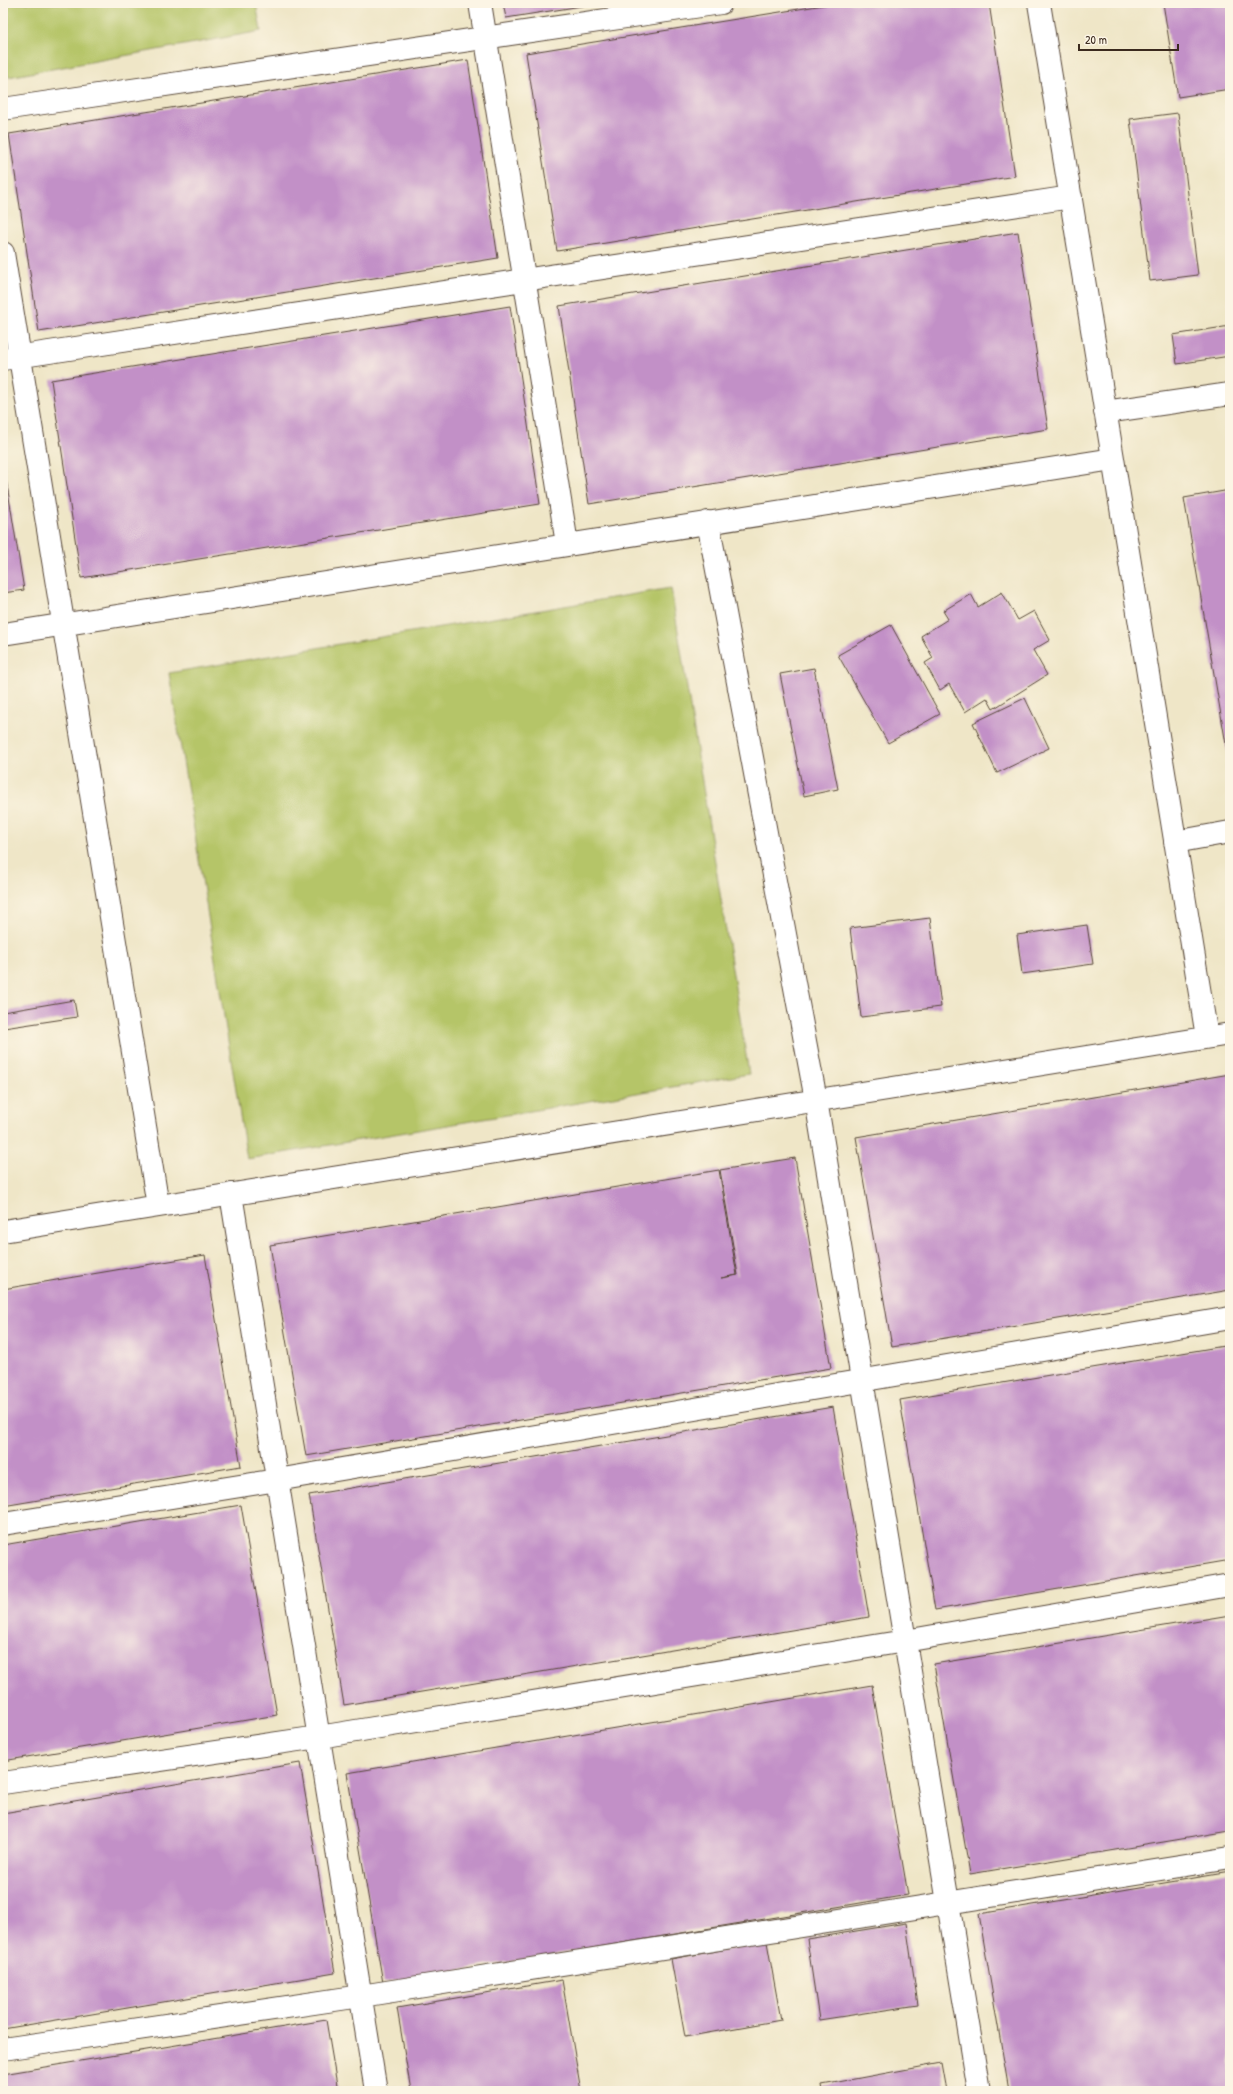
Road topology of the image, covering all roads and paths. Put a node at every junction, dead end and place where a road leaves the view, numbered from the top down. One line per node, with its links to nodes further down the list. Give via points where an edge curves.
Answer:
1 (480, 3): 4 (street)
2 (721, 3): 4 (street)
3 (1039, 3): 6 (street)
4 (485, 38): 5 (street); 8 (street)
5 (3, 109)
6 (1071, 197): 8 (street); 11 (street)
7 (3, 253): 9 (street)
8 (525, 281): 9 (street); 14 (street)
9 (11, 358): 15 (street)
10 (1230, 394): 11 (street)
11 (1105, 412): 12 (street)
12 (1113, 459): 13 (street); 18 (street)
13 (708, 522): 14 (street); 21 (street)
14 (567, 544): 15 (street)
15 (64, 625): 16 (street); 23 (street)
16 (3, 634)
17 (1230, 832): 18 (street)
18 (1175, 842): 20 (street)
19 (1230, 1034): 20 (street)
20 (1207, 1038): 21 (street)
21 (816, 1100): 22 (street); 26 (street)
22 (231, 1194): 23 (street); 27 (street)
23 (158, 1206): 24 (street)
24 (3, 1231)
25 (1230, 1318): 26 (street)
26 (862, 1380): 27 (street); 30 (street)
27 (277, 1480): 28 (street); 31 (street)
28 (3, 1524)
29 (1230, 1585): 30 (street)
30 (905, 1641): 31 (street); 34 (street)
31 (319, 1737): 32 (street); 35 (street)
32 (3, 1783)
33 (1230, 1858): 34 (street)
34 (948, 1902): 35 (street); 38 (street)
35 (361, 1996): 36 (street); 37 (street)
36 (3, 2049)
37 (376, 2091)
38 (979, 2091)

